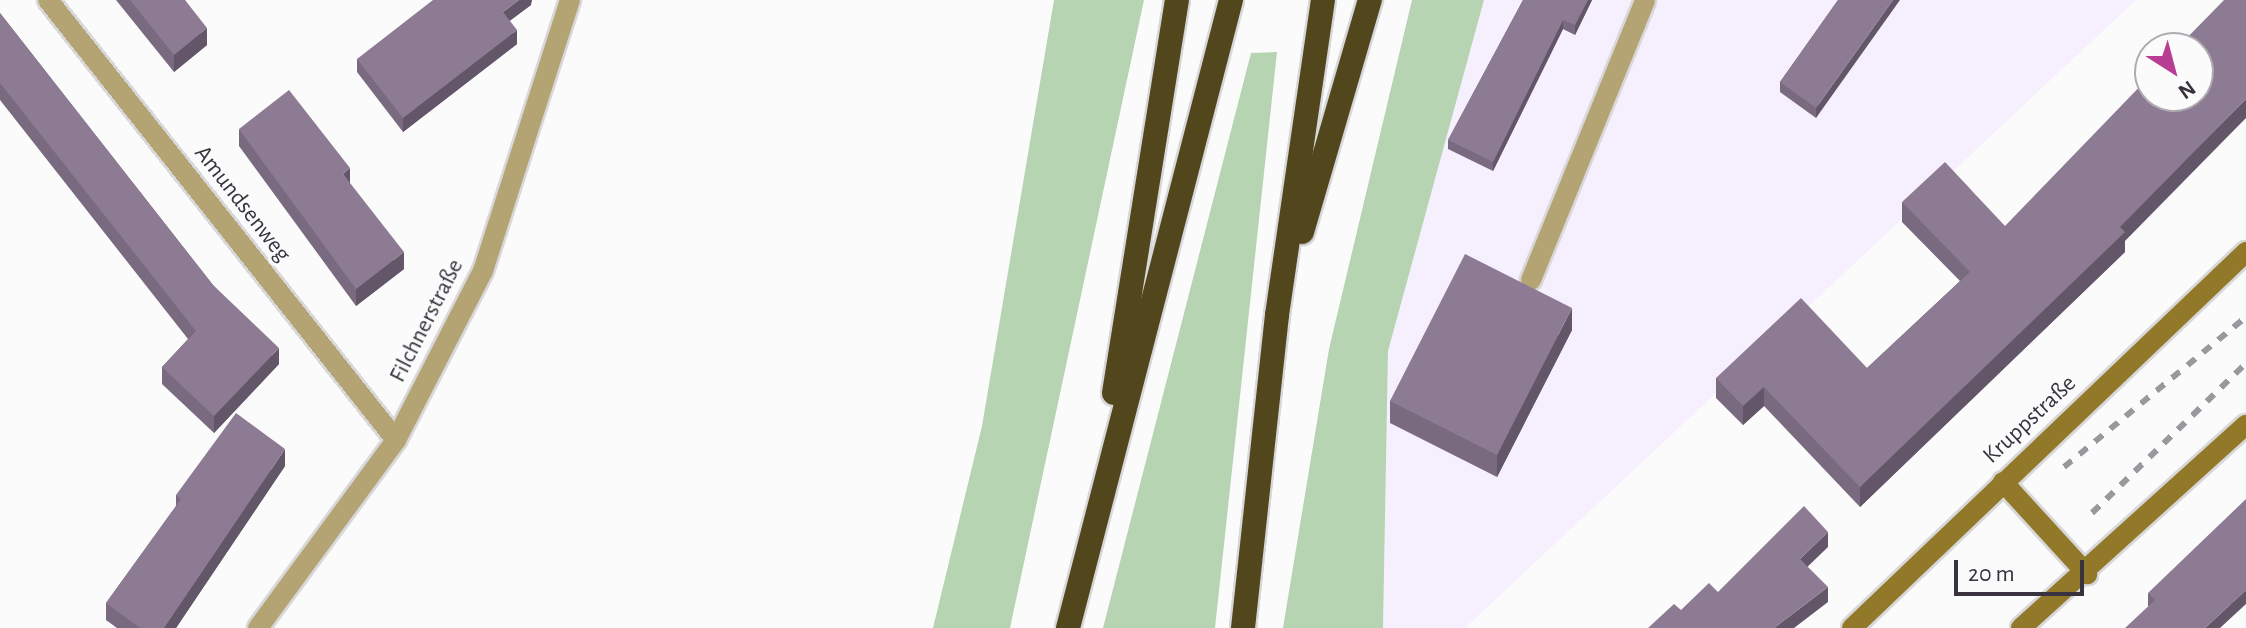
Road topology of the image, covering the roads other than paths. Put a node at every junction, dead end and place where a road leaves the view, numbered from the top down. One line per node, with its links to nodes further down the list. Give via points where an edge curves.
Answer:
1 (48, 0): 12 (street, Amundsenweg)
2 (570, 0): 12 (street, Filchnerstraße, via 483,271)
3 (1177, 0): 14 (highway)
4 (1231, 0): 14 (highway)
5 (1323, 0): 10 (highway)
6 (1370, 0): 10 (highway)
7 (1645, 0): 9 (street)
8 (2246, 252): 13 (street, Kruppstraße)
9 (1531, 280)
10 (1277, 315): 18 (highway)
11 (2246, 425): 15 (street)
12 (396, 440): 16 (street, Filchnerstraße)
13 (2003, 482): 15 (street); 19 (street, Kruppstraße)
14 (1092, 534): 17 (highway)
15 (2087, 574): 20 (street)
16 (258, 628)
17 (1068, 628)
18 (1243, 628)
19 (1852, 628)
20 (2021, 628)

